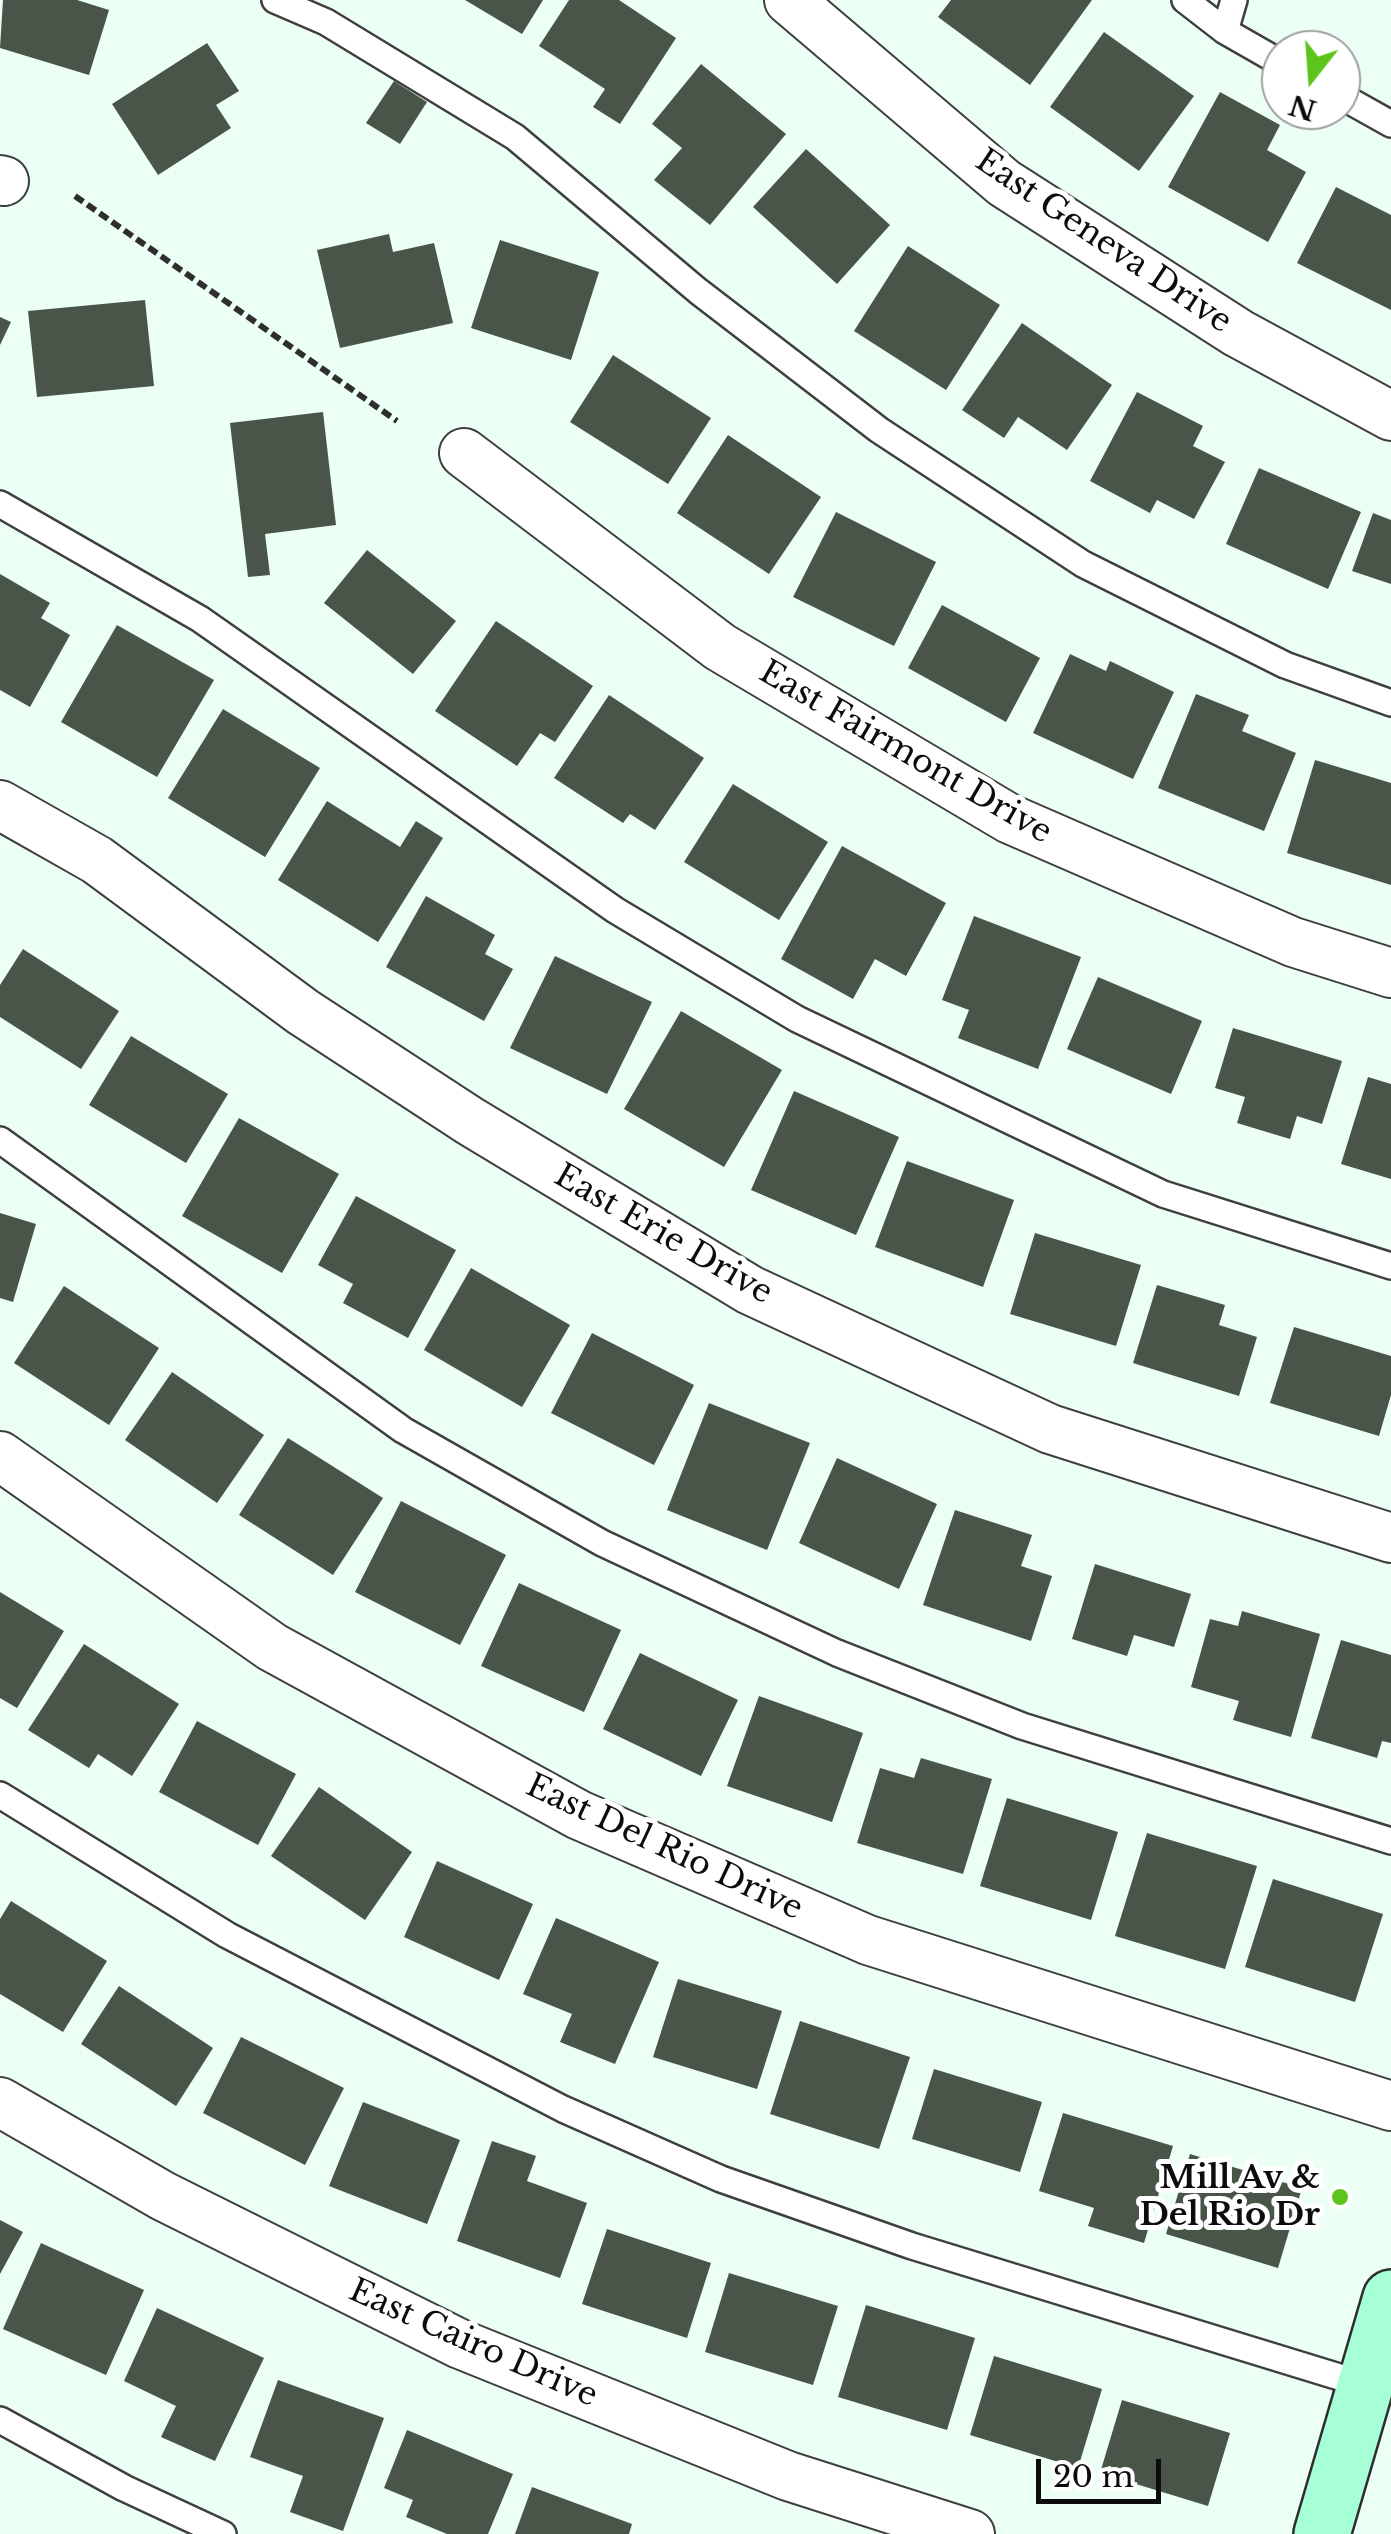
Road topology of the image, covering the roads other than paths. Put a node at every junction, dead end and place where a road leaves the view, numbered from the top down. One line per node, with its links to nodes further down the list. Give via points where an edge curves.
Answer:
1 (275, 0): 12 (lane, via 326,22 515,138 878,430 1083,564 1285,665)
2 (1185, 0): 5 (lane)
3 (1234, 0): 5 (lane)
4 (819, 9): 9 (street, East Geneva Drive, via 1004,183 1238,333)
5 (1224, 31): 6 (lane)
6 (1261, 52)
7 (1361, 107): 8 (lane)
8 (1391, 124)
9 (1391, 416)
10 (464, 453): 14 (street, East Fairmont Drive, via 720,646 1010,819 1293,942)
11 (0, 504): 16 (lane, via 200,619 615,910 797,1019 1163,1194)
12 (1391, 703)
13 (0, 805): 18 (street, East Erie Drive, via 97,860 303,1012 470,1121 750,1290 1050,1429)
14 (1391, 973)
15 (0, 1140): 20 (lane, via 403,1430 602,1543 837,1653 1022,1726)
16 (1391, 1266)
17 (0, 1456): 22 (street, East Del Rio Drive, via 272,1647 579,1815 868,1940)
18 (1391, 1538)
19 (0, 1795): 24 (lane, via 244,1945 564,2109 721,2179 912,2246)
20 (1391, 1840)
21 (0, 2102): 27 (street, East Cairo Drive, via 163,2196 460,2344 788,2476)
22 (1391, 2106)
23 (1391, 2298): 24 (main road)
24 (1379, 2389): 28 (main road)
25 (0, 2420): 26 (lane)
26 (223, 2534)
27 (970, 2534)
28 (1322, 2534)

